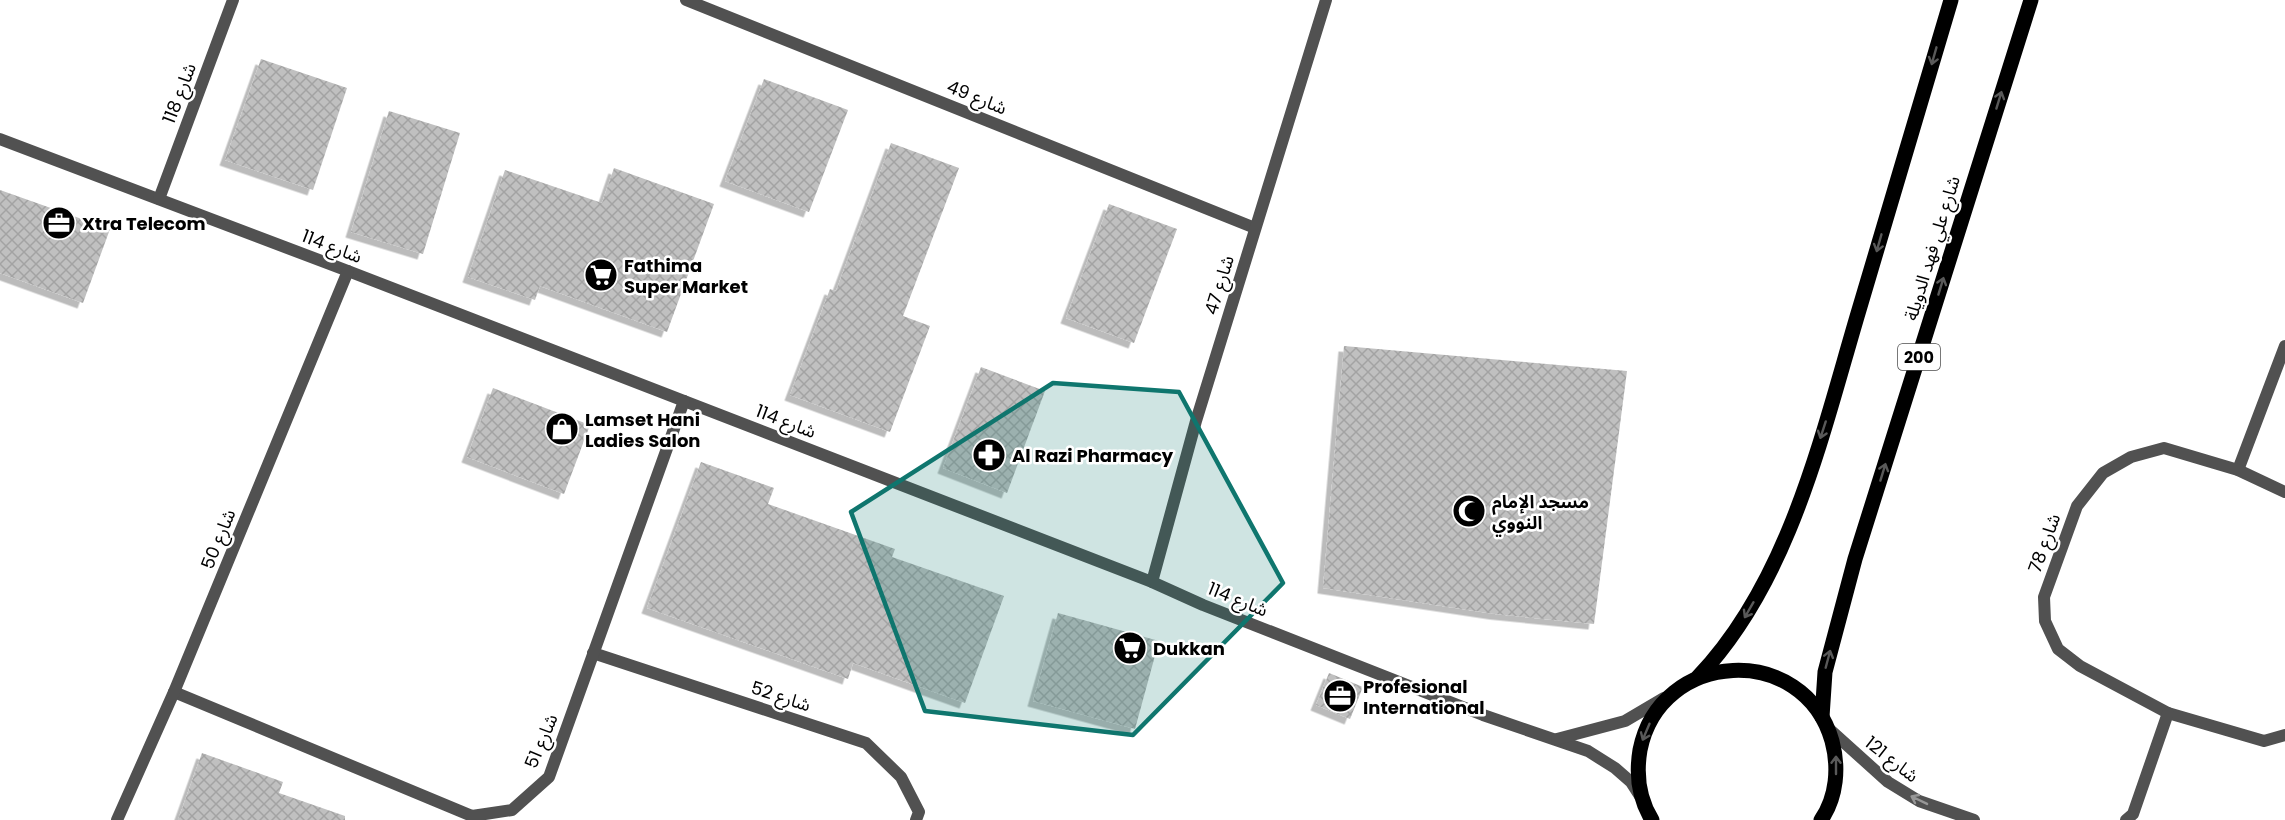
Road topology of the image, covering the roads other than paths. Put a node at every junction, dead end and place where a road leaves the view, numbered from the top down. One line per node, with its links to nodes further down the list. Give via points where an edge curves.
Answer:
1 (233, 0): 7 (street, شارع 118)
2 (686, 0): 8 (street, شارع 49)
3 (1326, 0): 8 (street, شارع 47)
4 (1951, 0): 16 (main road, 200, one-way to 16, via 1825,425 1788,532 1743,621)
5 (2031, 0): 20 (main road, شارع علي فهد الدويلة / 200, one-way to 5, via 1825,672 1855,559)
6 (0, 139): 7 (street, شارع 114)
7 (159, 199): 9 (street, شارع 114)
8 (1255, 228): 14 (street, شارع 47)
9 (348, 271): 11 (street, شارع 114); 18 (street, شارع 50)
10 (2285, 346): 12 (street)
11 (684, 401): 14 (street, شارع 114); 15 (street, شارع 51)
12 (2238, 470): 13 (street, شارع 78); 19 (street, شارع 78, via 2164,448 2131,457 2103,473 2077,506 2044,597 2045,621 2058,649 2080,666)
13 (2285, 492)
14 (1152, 582): 22 (street, شارع 114, via 1483,715)
15 (593, 653): 18 (street, شارع 51, via 549,777 512,810 472,816); 26 (street, شارع 52, via 866,743 901,777 919,812)
16 (1698, 677): 17 (main road, 200); 20 (main road, 200, via 1725,670 1754,670 1781,679 1804,695)
17 (1681, 686): 22 (street, via 1625,721); 23 (main road, 200, one-way to 23, via 1658,708 1643,735 1637,766)
18 (174, 692): 25 (street, شارع 50)
19 (2168, 712): 21 (street, شارع 78, via 2264,741); 24 (street)
20 (1825, 722): 27 (main road, 200, one-way to 20, via 1835,785 1836,756); 28 (street, شارع 121, one-way to 20, via 1919,801 1888,782)
21 (2285, 735)
22 (1557, 739): 23 (street, شارع 114, via 1588,751 1615,768 1631,782)
23 (1646, 811)
24 (2131, 818)
25 (117, 820)
26 (916, 820)
27 (1821, 820)
28 (1974, 820)

